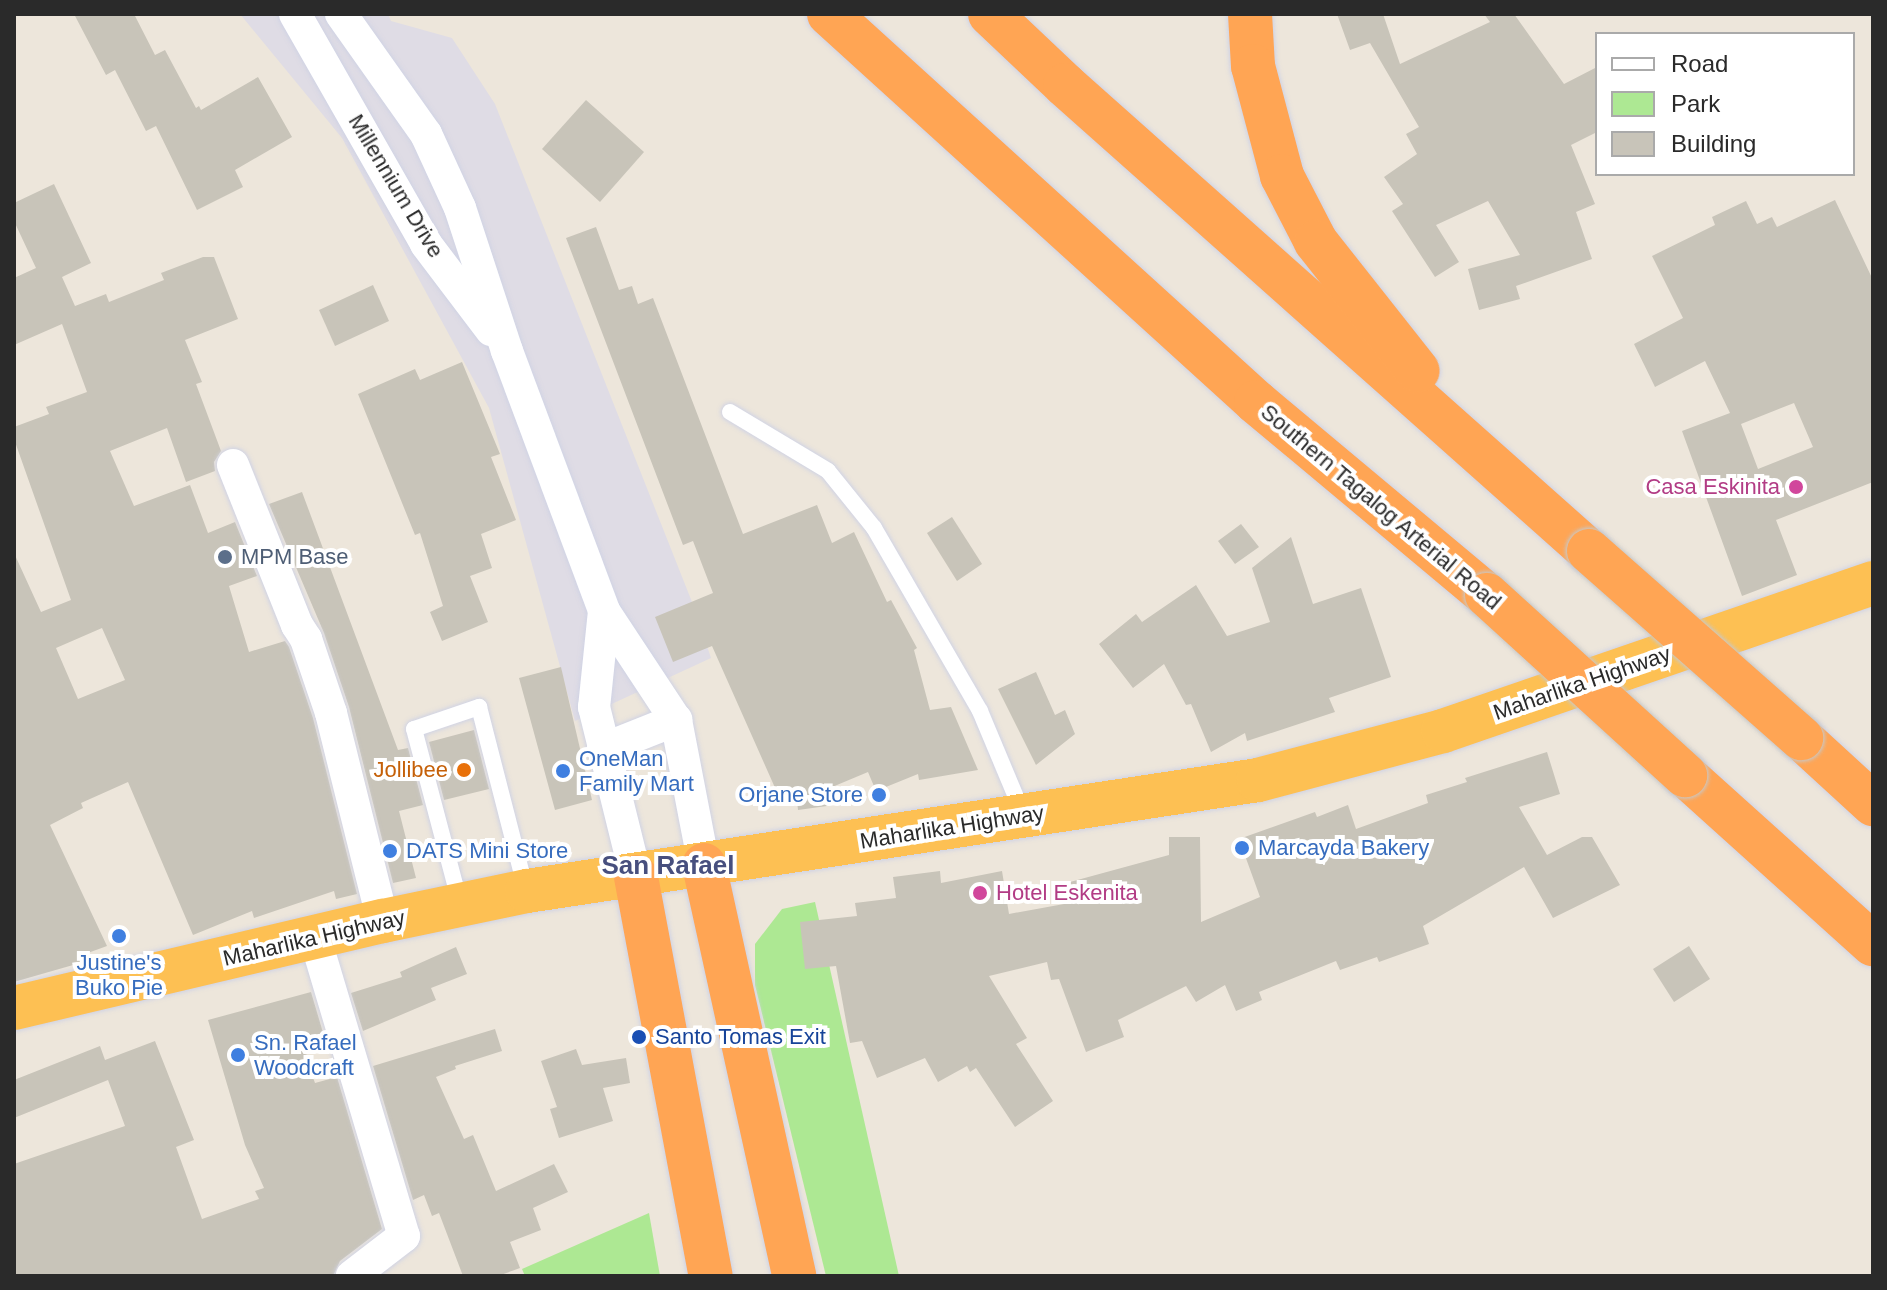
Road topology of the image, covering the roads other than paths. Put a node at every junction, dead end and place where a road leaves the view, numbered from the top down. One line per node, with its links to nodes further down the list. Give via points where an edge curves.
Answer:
1 (295, 14): 6 (street, Millennium Drive, via 426,244)
2 (341, 14): 6 (street, Millennium Drive, via 426,134 460,208)
3 (829, 14): 16 (highway, Southern Tagalog Arterial Road, bridge, via 1256,402 1487,595)
4 (990, 14): 9 (highway)
5 (1250, 14): 9 (highway, via 1253,66 1265,121 1282,176 1316,242)
6 (507, 351): 11 (street, Millennium Drive)
7 (730, 412): 15 (lane, via 828,471 874,528 980,711)
8 (233, 465): 21 (street, via 331,713)
9 (1494, 467): 14 (highway, bridge)
10 (1873, 583): 15 (highway, Maharlika Highway, via 1443,731 1258,780)
11 (604, 611): 12 (street, Millennium Drive); 13 (street, Millennium Drive, via 594,707)
12 (676, 720): 13 (street); 17 (street, Millennium Drive)
13 (603, 749): 18 (street, Millennium Drive)
14 (1873, 804)
15 (1023, 815): 17 (highway, Maharlika Highway)
16 (1783, 862): 23 (highway, Southern Tagalog Arterial Road); 24 (highway)
17 (704, 865): 18 (highway, Maharlika Highway); 28 (highway)
18 (636, 877): 19 (highway, Maharlika Highway); 27 (highway)
19 (527, 891): 20 (highway, Maharlika Highway); 20 (lane, via 479,707 414,729)
20 (460, 904): 21 (highway, Maharlika Highway)
21 (383, 921): 22 (highway, Maharlika Highway)
22 (315, 938): 25 (highway, Maharlika Highway); 26 (street, via 404,1236)
23 (1873, 944)
24 (1873, 974)
25 (17, 998)
26 (352, 1276)
27 (711, 1276)
28 (794, 1276)

